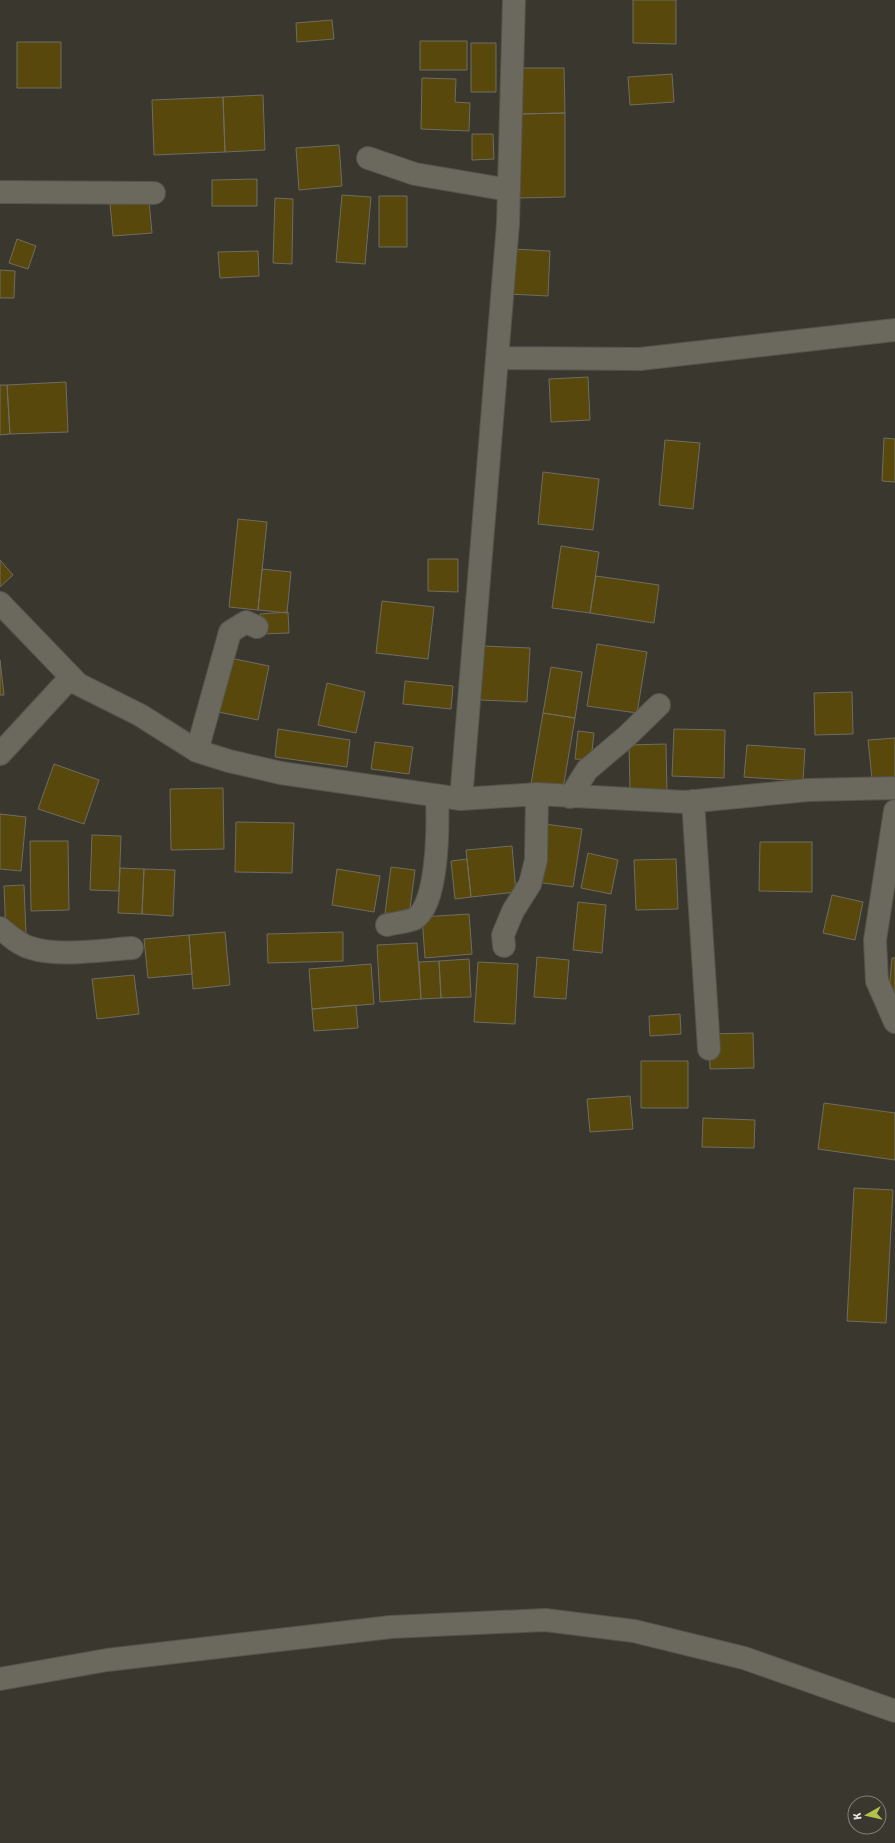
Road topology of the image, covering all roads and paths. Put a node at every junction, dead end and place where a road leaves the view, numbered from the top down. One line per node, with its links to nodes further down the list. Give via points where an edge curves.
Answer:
1 (514, 0): 3 (street)
2 (368, 158): 3 (street, via 415,174)
3 (509, 190): 7 (street)
4 (0, 192): 5 (street)
5 (154, 193)
6 (895, 330): 7 (street, via 640,359)
7 (497, 358): 18 (street)
8 (0, 603): 10 (street)
9 (257, 627): 12 (street, via 246,622 230,632)
10 (71, 677): 12 (street, via 78,684 140,715); 13 (street)
11 (659, 705): 17 (street, via 587,770)
12 (197, 751): 16 (street, via 281,773)
13 (0, 754)
14 (895, 788): 19 (street, via 808,790)
15 (537, 794): 17 (street); 18 (street); 23 (street, via 536,860 530,884 513,911 503,935)
16 (437, 796): 18 (street); 21 (street, via 433,882 428,902 415,918)
17 (570, 797): 19 (street)
18 (461, 799)
19 (693, 801): 26 (street)
20 (895, 811): 25 (street, via 875,940 877,981)
21 (387, 925)
22 (0, 928): 24 (street, via 30,948 53,952)
23 (504, 946)
24 (132, 948)
25 (895, 1022)
26 (709, 1049)
27 (0, 1680): 28 (street, via 107,1660 392,1627 545,1620 634,1631 744,1658)
28 (895, 1711)

